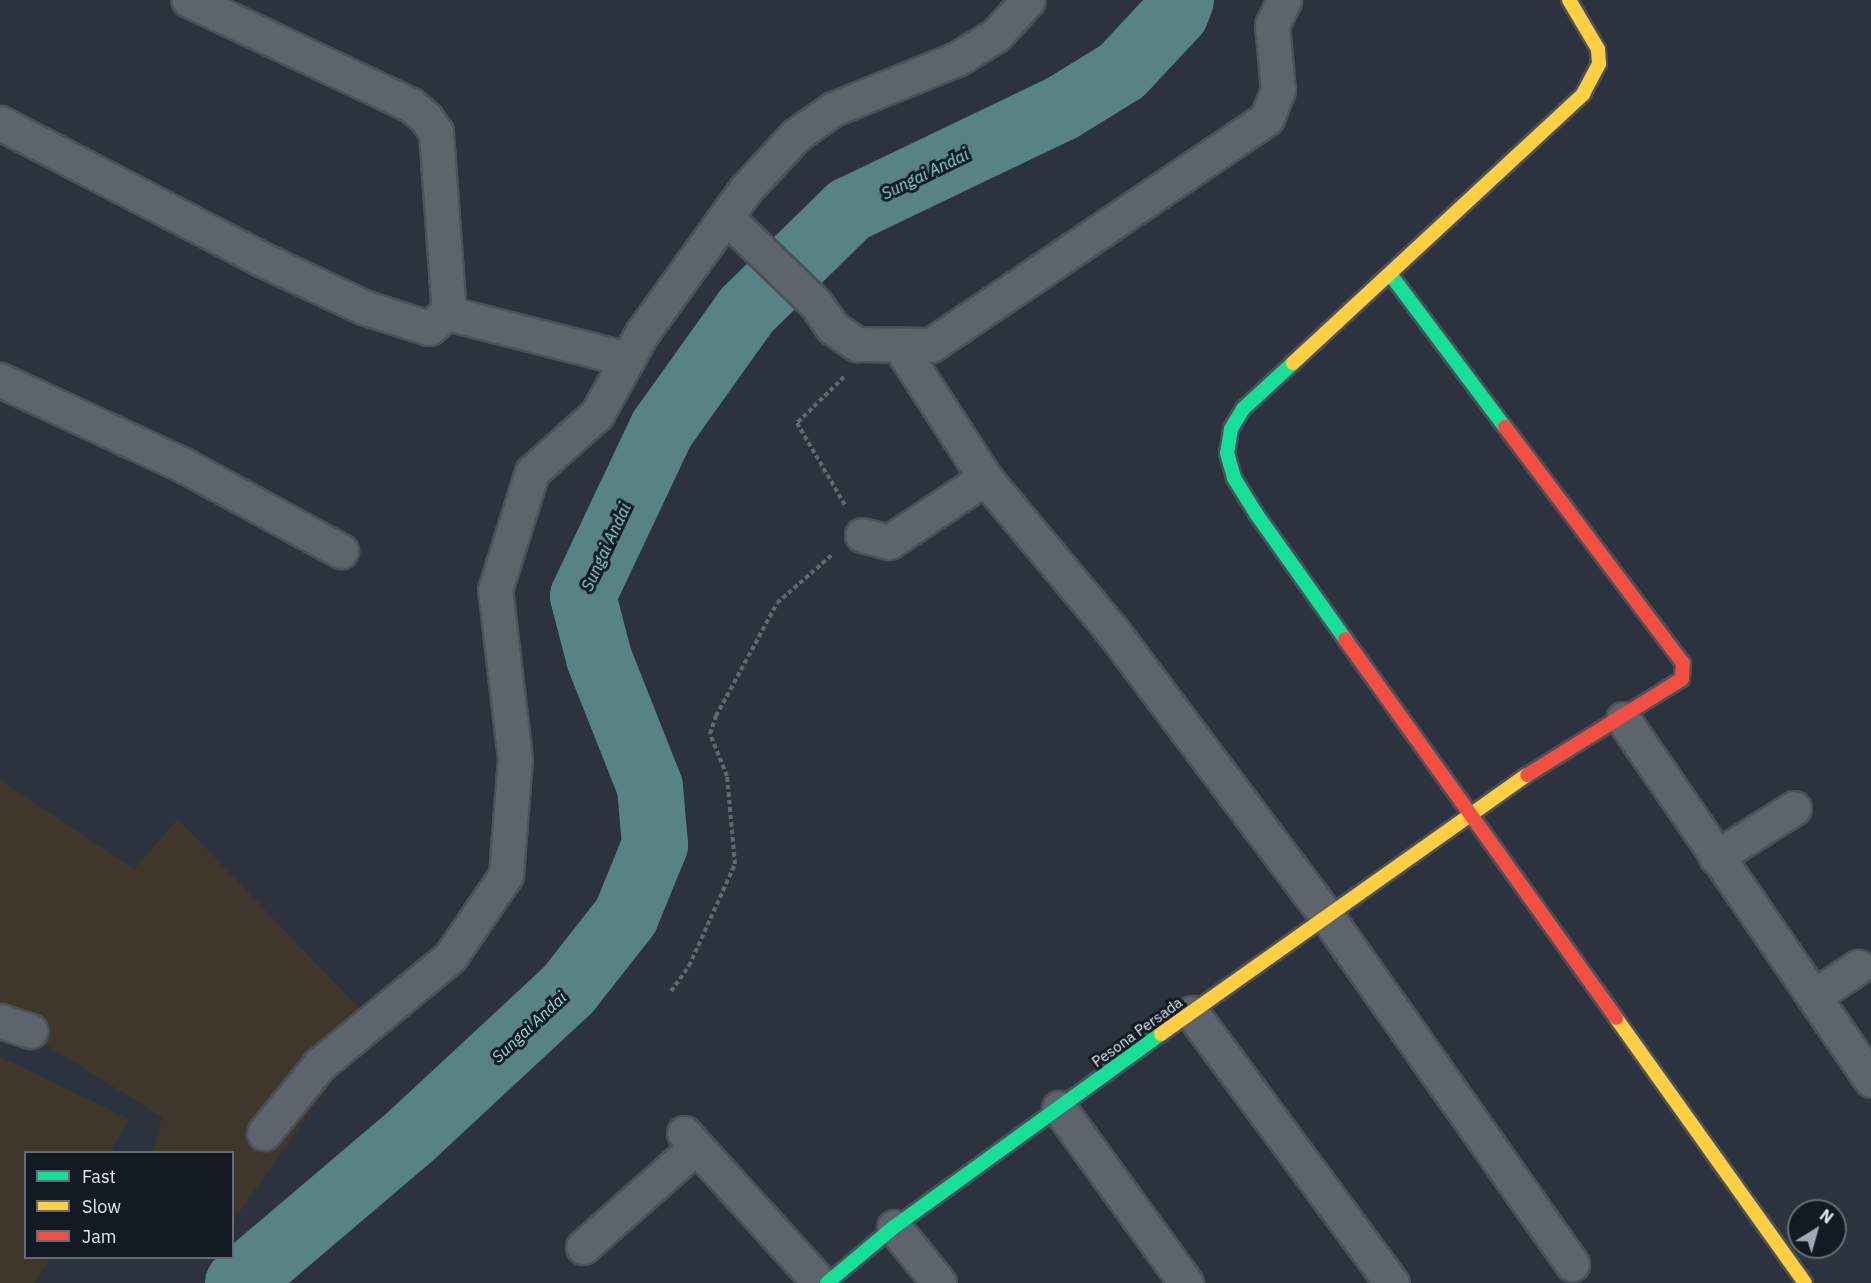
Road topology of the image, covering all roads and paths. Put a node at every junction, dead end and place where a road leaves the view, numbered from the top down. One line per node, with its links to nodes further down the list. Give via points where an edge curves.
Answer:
1 (189, 0): 8 (street, via 411,105 426,118 436,132)
2 (1028, 0): 6 (street, via 996,35 957,59 833,110 796,135)
3 (1284, 0): 9 (street, via 1272,25 1278,90 1267,118 931,345)
4 (1569, 0): 7 (street, via 1598,49 1594,77)
5 (0, 123): 8 (street, via 363,307 429,328)
6 (735, 224): 9 (street, via 816,304 833,328 857,344); 10 (street)
7 (1390, 274): 15 (street, Pesona Persada, via 1683,663 1682,679); 17 (street, via 1243,409 1231,429 1227,453 1234,478 1257,515)
8 (447, 313): 10 (street)
9 (888, 348): 12 (street); 13 (path, via 797,423)
10 (627, 359): 26 (street, via 597,414 532,472 495,590 515,759 506,875 450,957 319,1065)
11 (0, 380): 14 (street, via 183,465)
12 (985, 478): 13 (street, via 889,542); 19 (street, via 1111,629)
13 (862, 535): 21 (path, via 777,603 716,716 710,734 727,776 735,864 689,966)
14 (341, 550)
15 (1623, 719): 17 (street, Pesona Persada); 18 (street)
16 (1794, 808): 18 (street)
17 (1470, 812): 19 (street, Pesona Persada); 35 (street)
18 (1716, 857): 22 (street)
19 (1326, 915): 23 (street, Pesona Persada); 29 (street)
20 (1858, 967): 22 (street)
21 (671, 991)
22 (1814, 996): 24 (street)
23 (1192, 1013): 25 (street, Pesona Persada); 34 (street)
24 (1871, 1080)
25 (1059, 1108): 27 (street, Pesona Persada); 33 (street)
26 (264, 1133)
27 (894, 1227): 31 (street, Pesona Persada); 32 (street)
28 (583, 1248): 30 (street, via 690,1140)
29 (1572, 1264)
30 (820, 1283)
31 (827, 1283)
32 (939, 1283)
33 (1186, 1283)
34 (1392, 1283)
35 (1804, 1283)

